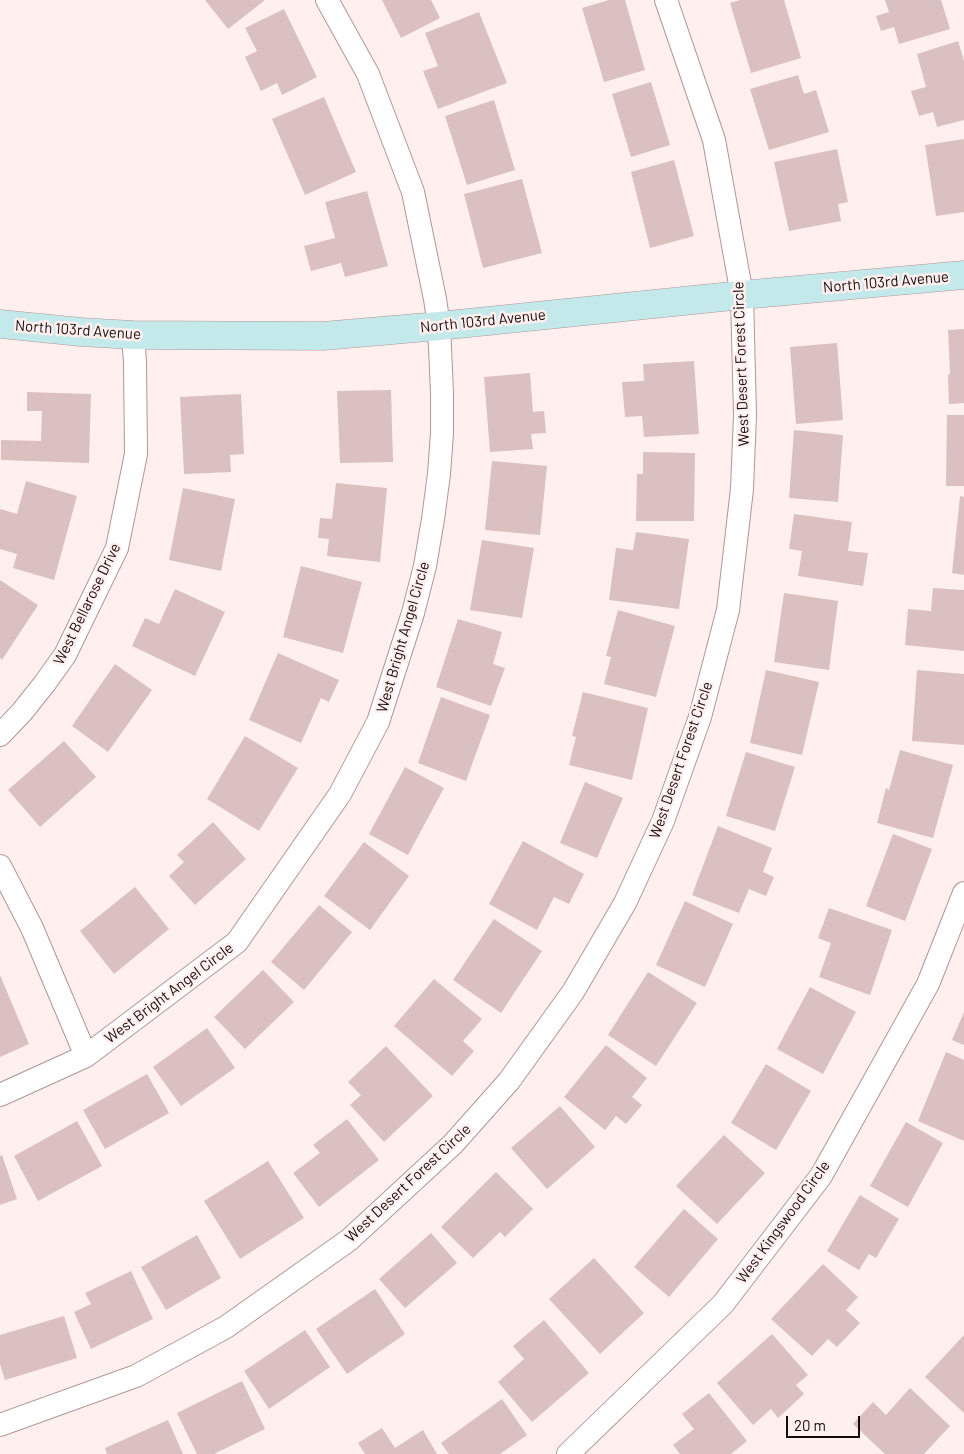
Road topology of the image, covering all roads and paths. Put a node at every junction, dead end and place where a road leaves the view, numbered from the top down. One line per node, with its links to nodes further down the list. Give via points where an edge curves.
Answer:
1 (327, 0): 6 (street, West Bright Angel Circle, via 368,74 414,192)
2 (666, 0): 4 (street, West Desert Forest Circle, via 714,140)
3 (964, 275): 4 (street, North 103rd Avenue)
4 (742, 295): 6 (street, North 103rd Avenue); 13 (street, West Desert Forest Circle, via 745,415 742,489 728,610 700,717 663,820 625,903 573,992 509,1081 454,1144 349,1240 226,1327 136,1376)
5 (0, 324): 7 (street, North 103rd Avenue)
6 (439, 326): 7 (street, North 103rd Avenue, via 324,336); 11 (street, West Bright Angel Circle, via 442,433 434,519 413,613 378,722 340,794 237,942)
7 (133, 334): 8 (street, West Bellarose Drive, via 136,454 117,548 65,655 46,683)
8 (0, 735)
9 (0, 866): 11 (street, via 32,928)
10 (964, 893): 14 (street, West Kingswood Circle, via 928,984 821,1176 723,1304)
11 (86, 1056): 12 (street, West Bright Angel Circle)
12 (0, 1095)
13 (0, 1425)
14 (568, 1454)

